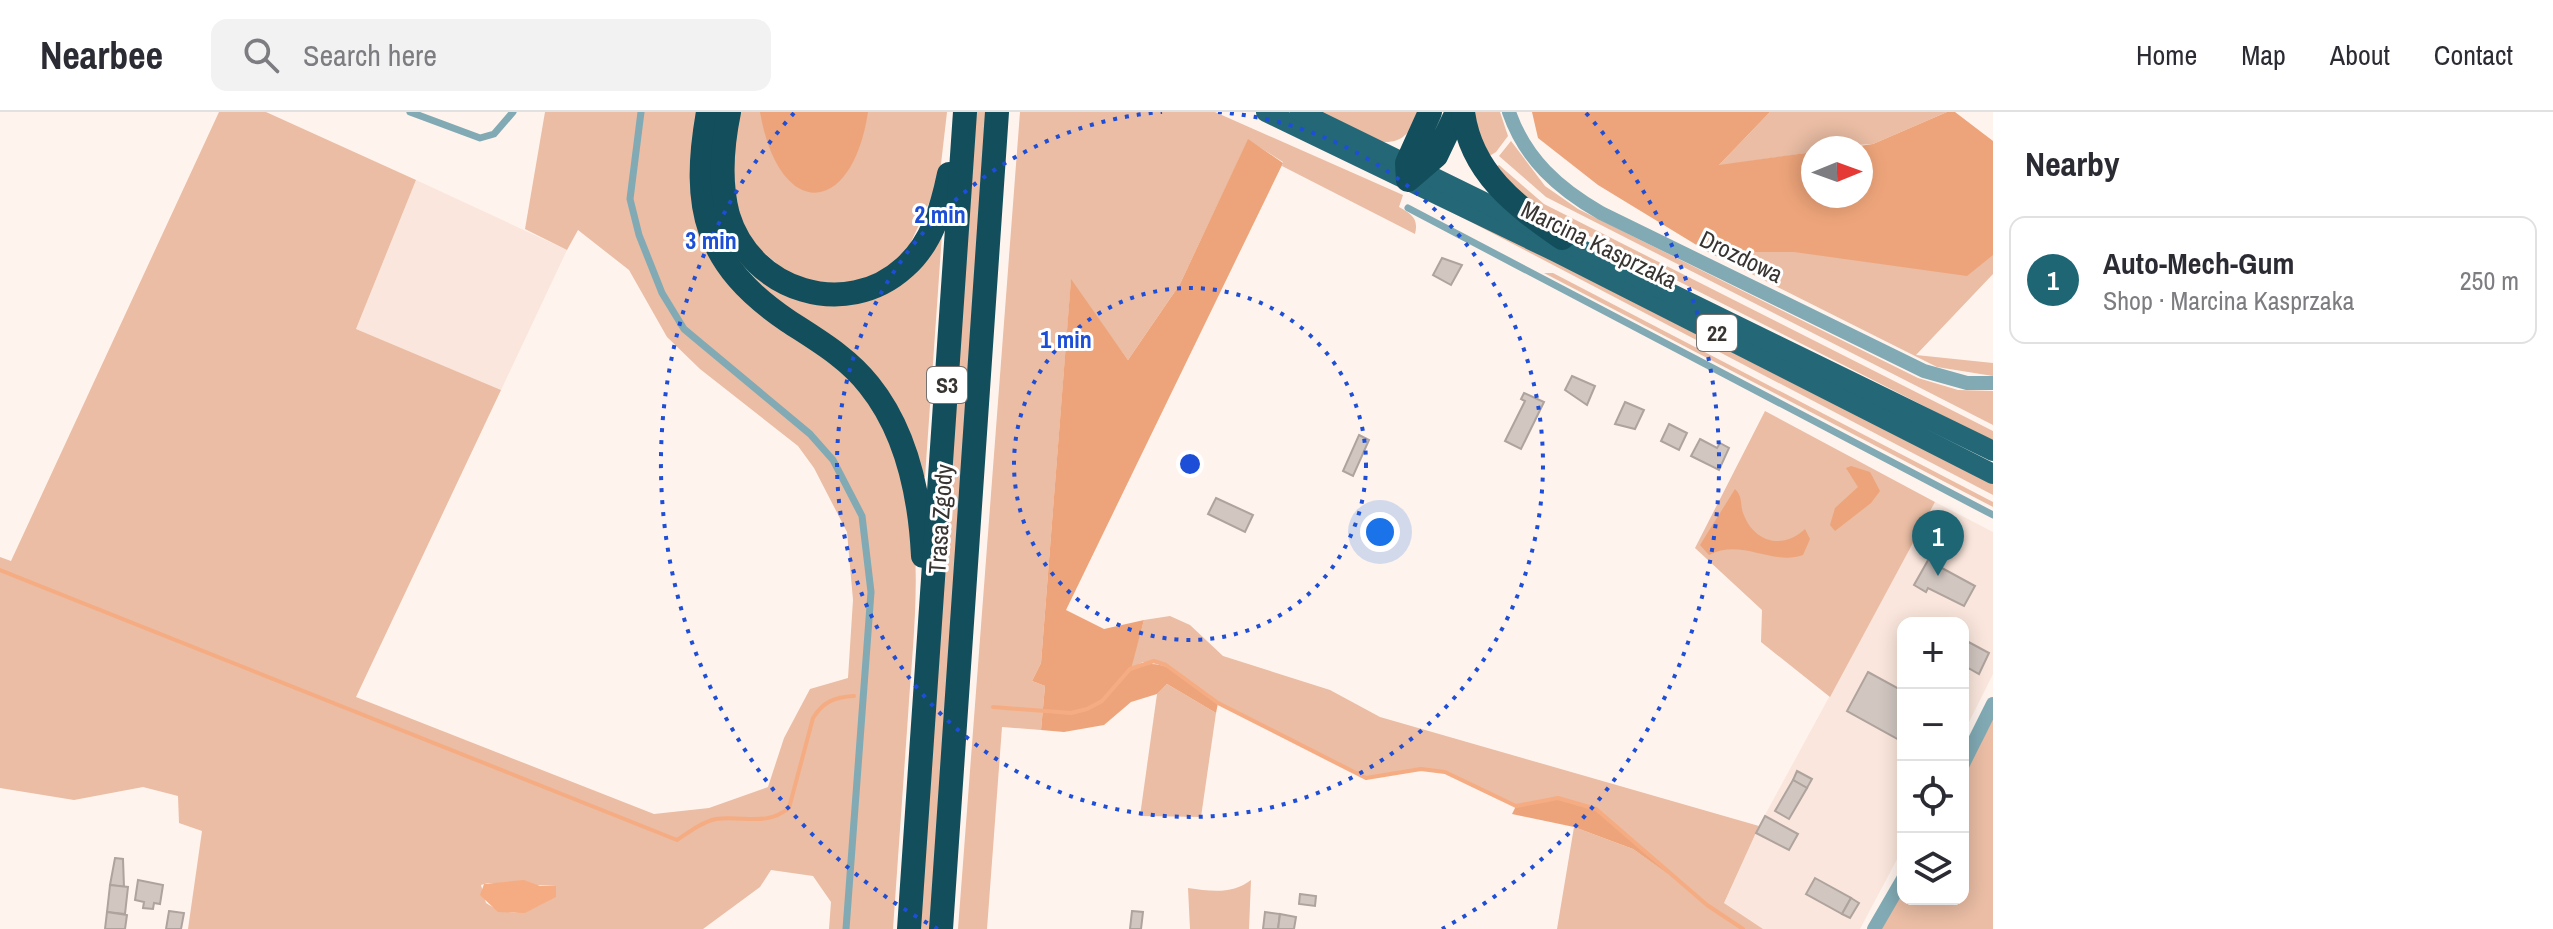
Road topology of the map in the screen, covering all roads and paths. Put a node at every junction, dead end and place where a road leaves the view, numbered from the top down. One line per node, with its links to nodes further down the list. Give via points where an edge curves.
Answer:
1 (410, 112): 2 (lane, via 480,138 494,134)
2 (513, 112)
3 (641, 112): 25 (lane, via 630,199 662,293 684,329 810,434 833,460 862,516 871,592)
4 (708, 112): 21 (highway, via 700,184 704,220 716,251 757,299 839,354 869,384 905,454 922,542)
5 (729, 112): 6 (highway, via 722,180 740,242 748,256 783,285 831,295 882,283 908,265 922,247 943,203)
6 (964, 112): 21 (highway, Trasa Zgody / S3)
7 (997, 112): 27 (highway, Trasa Zgody / S3)
8 (1266, 112): 14 (main road, Marcina Kasprzaka / 22)
9 (1300, 112): 14 (main road, Marcina Kasprzaka / 22)
10 (1430, 112): 14 (highway)
11 (1457, 112): 14 (highway, via 1441,148)
12 (1463, 112): 16 (highway, via 1470,143 1489,178)
13 (1509, 112): 17 (street, Drozdowa, via 1539,166 1601,213 1924,371 1967,383)
14 (1412, 171): 16 (main road, Marcina Kasprzaka / 22); 19 (main road, Marcina Kasprzaka / 22)
15 (1408, 208): 20 (lane)
16 (1562, 238): 18 (main road, Marcina Kasprzaka / 22)
17 (1993, 383)
18 (1993, 451)
19 (1993, 474)
20 (1993, 515)
21 (928, 658): 26 (highway, Trasa Zgody / S3)
22 (1993, 704): 23 (street)
23 (1964, 761)
24 (1897, 889): 28 (street)
25 (846, 929)
26 (909, 929)
27 (941, 929)
28 (1874, 929)

